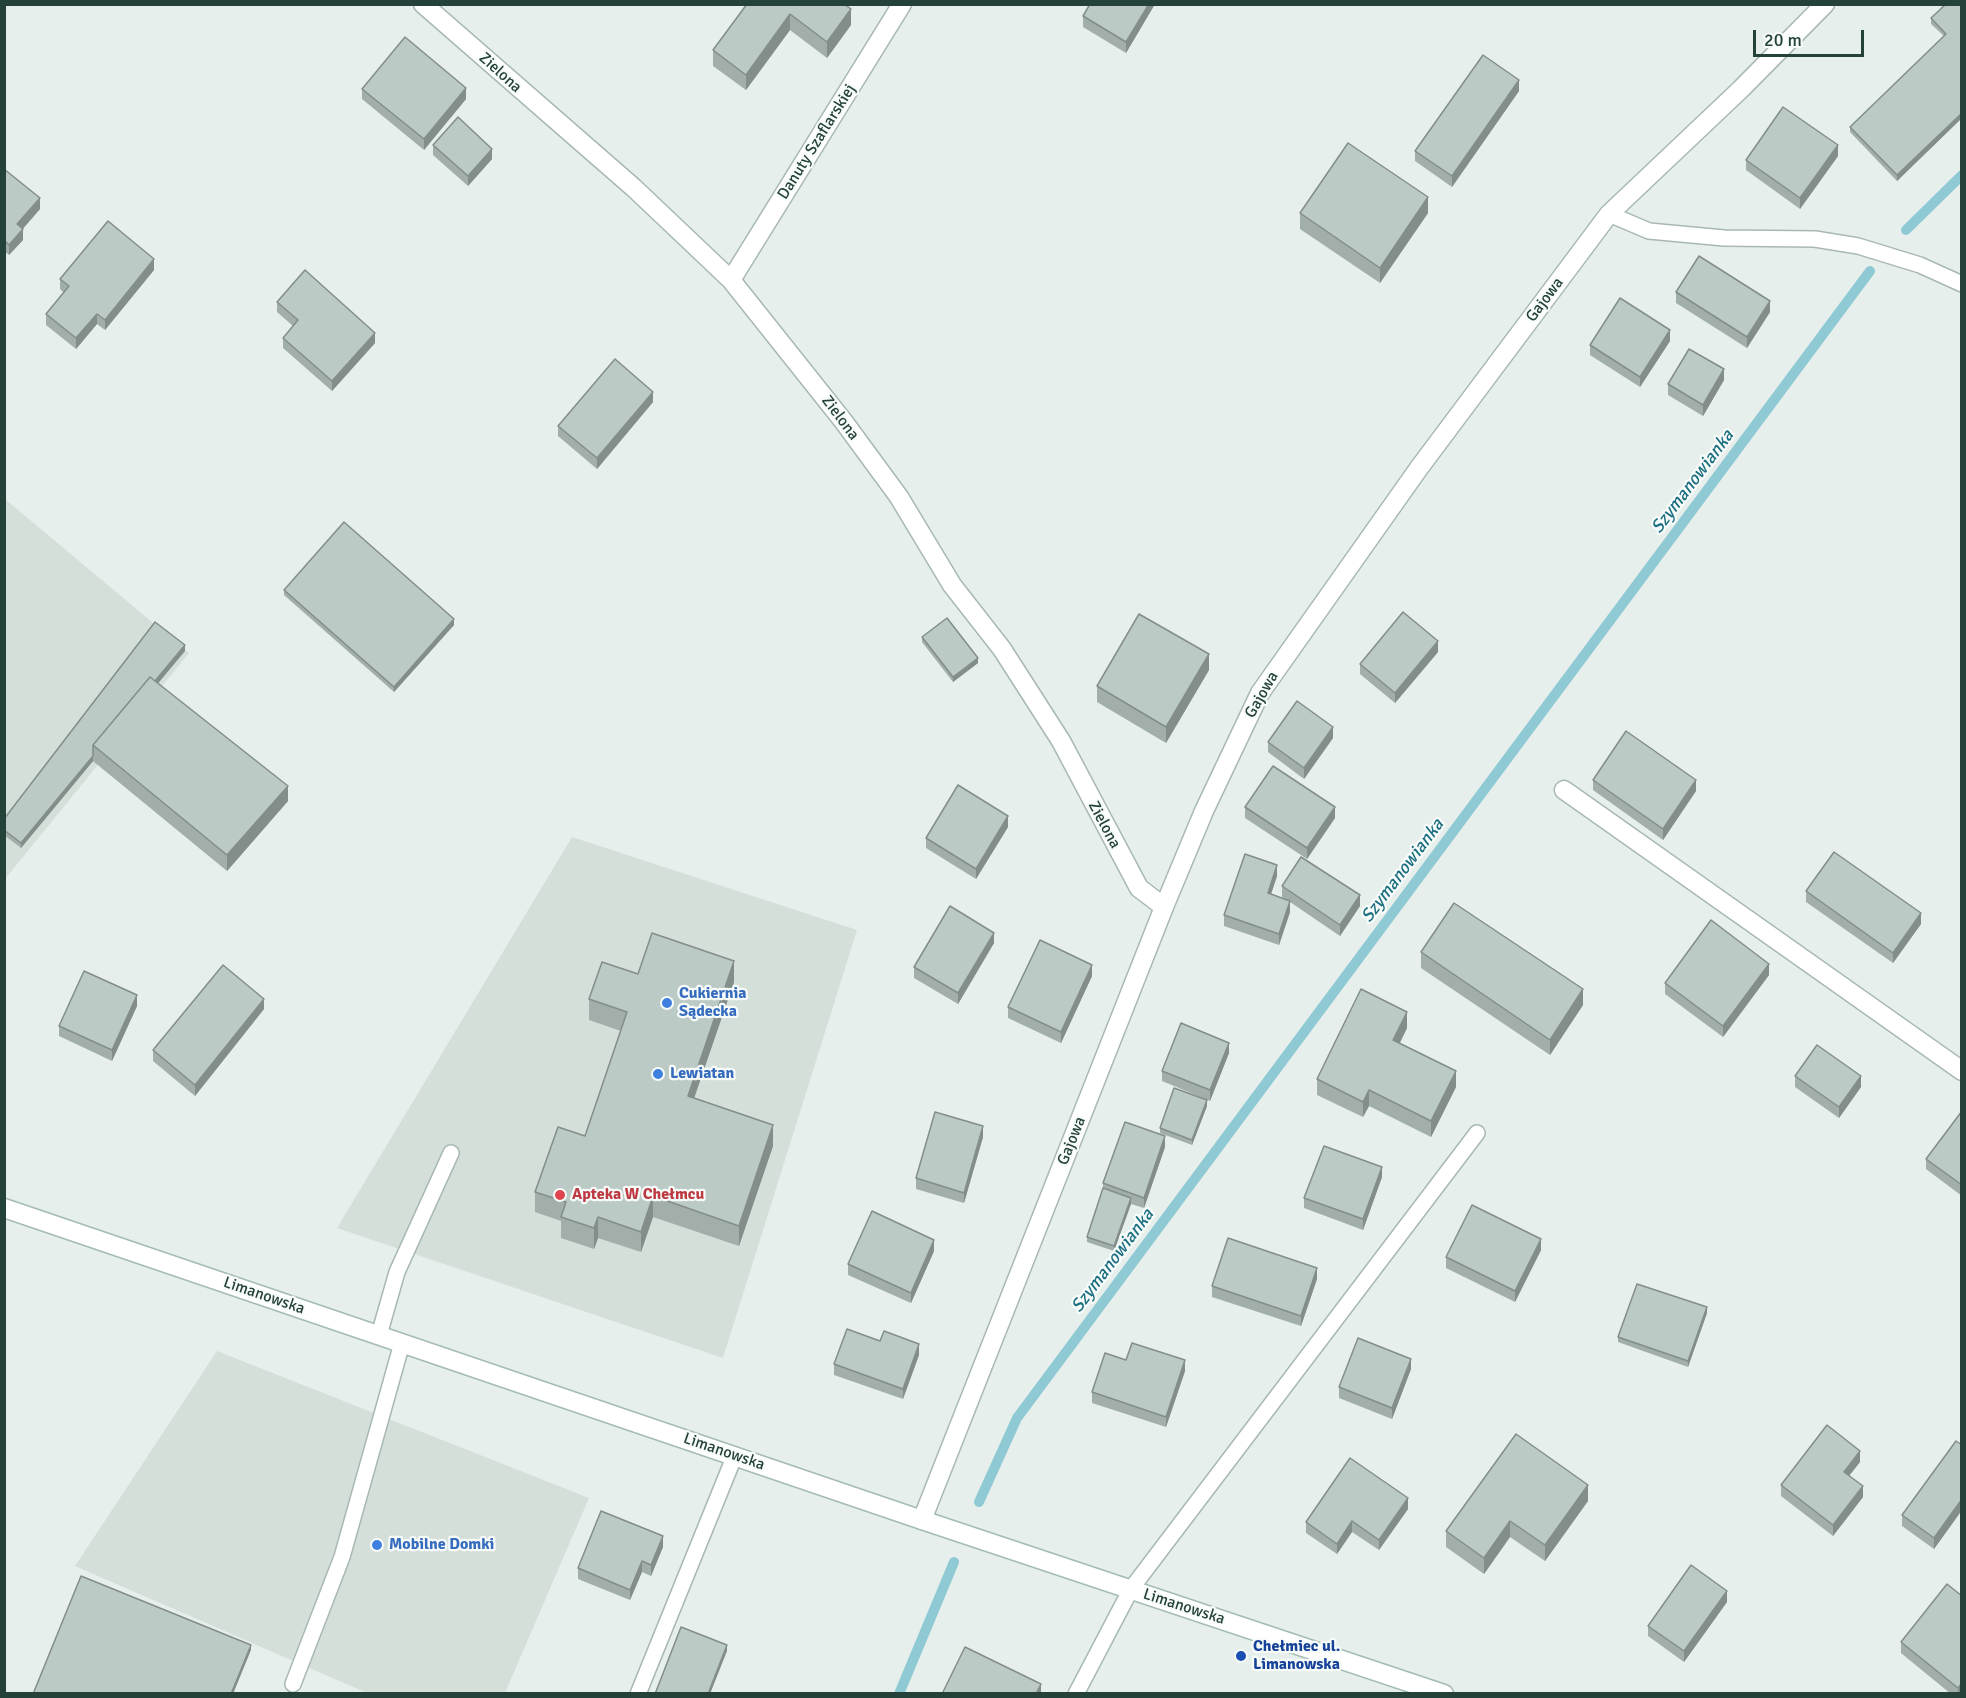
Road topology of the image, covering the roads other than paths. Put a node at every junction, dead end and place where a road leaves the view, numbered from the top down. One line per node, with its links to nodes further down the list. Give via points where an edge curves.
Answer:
1 (423, 4): 5 (street, Zielona, via 634,188)
2 (902, 4): 5 (street, Danuty Szaflarskiej)
3 (1825, 4): 4 (street, Gajowa)
4 (1609, 214): 6 (lane, via 1649,231 1724,238 1815,239 1858,246 1920,265); 8 (street, Gajowa, via 1419,468 1260,693)
5 (731, 280): 8 (street, Zielona, via 899,497 952,585 1002,649 1061,741 1139,888)
6 (1962, 284)
7 (1564, 790): 9 (street)
8 (1164, 907): 16 (street, Gajowa)
9 (1962, 1071)
10 (1477, 1133): 17 (lane)
11 (451, 1153): 13 (lane, via 397,1272)
12 (4, 1208): 13 (street, Limanowska)
13 (379, 1335): 14 (street, Limanowska)
14 (402, 1343): 15 (street, Limanowska); 18 (lane, via 342,1557)
15 (735, 1455): 16 (street, Limanowska); 19 (lane)
16 (922, 1520): 17 (street, Limanowska)
17 (1131, 1589): 20 (lane); 21 (street, Limanowska)
18 (293, 1684)
19 (638, 1694)
20 (1076, 1694)
21 (1444, 1694)

